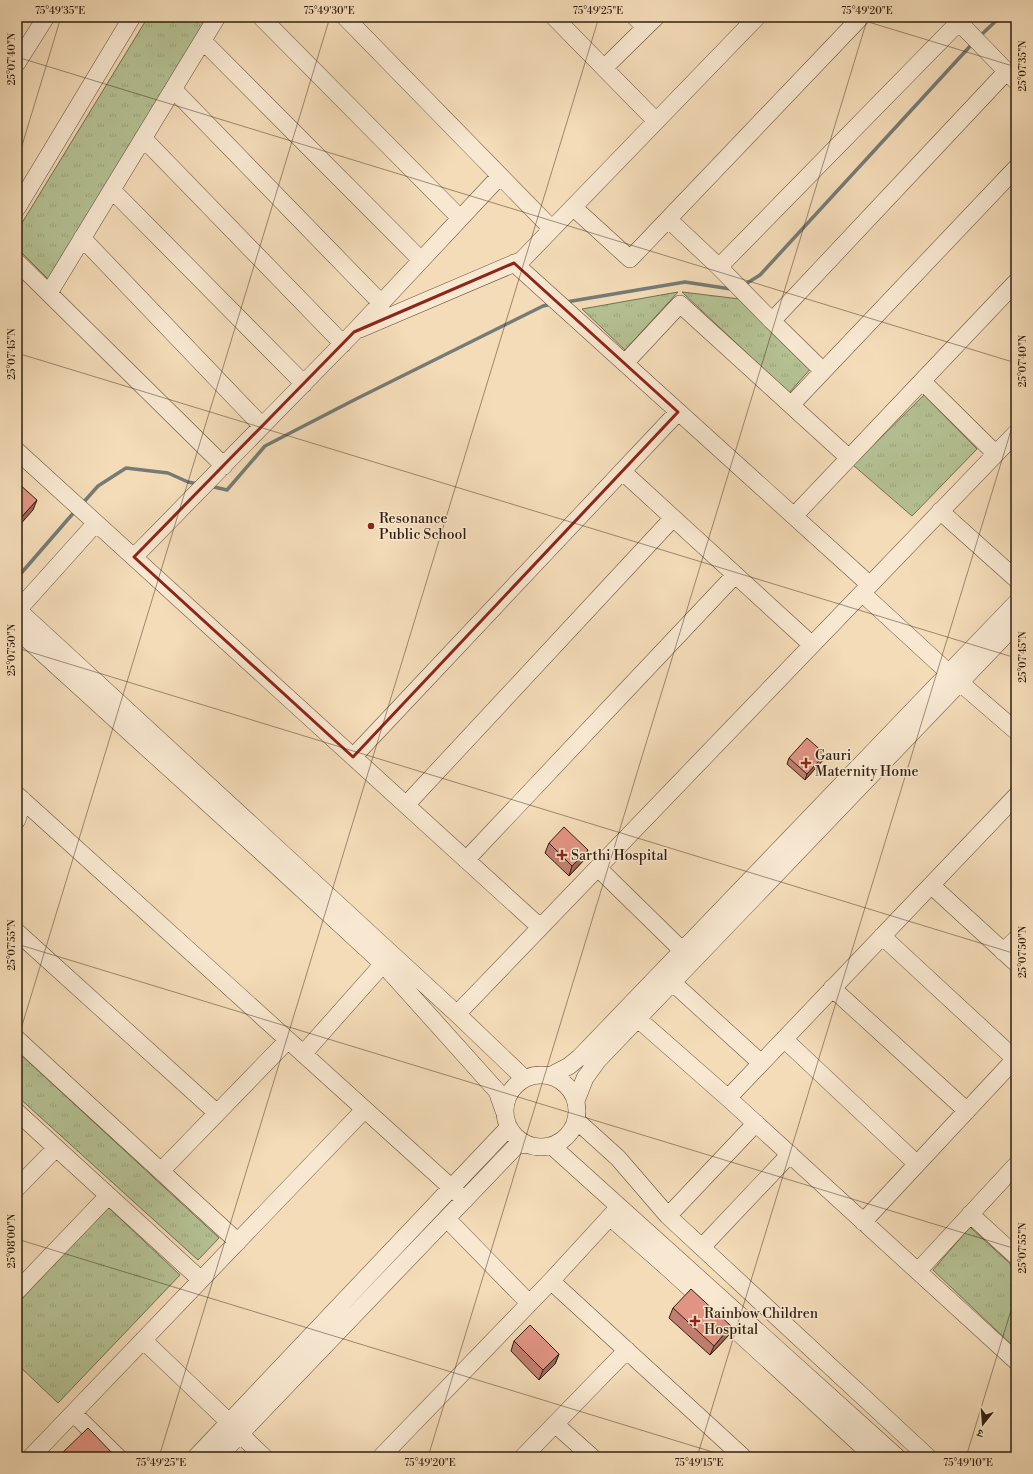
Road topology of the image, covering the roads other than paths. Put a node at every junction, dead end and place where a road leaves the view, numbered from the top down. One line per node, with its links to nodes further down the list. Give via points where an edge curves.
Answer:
1 (46, 17): 12 (street)
2 (132, 17): 22 (street)
3 (217, 17): 11 (street)
4 (261, 17): 23 (street)
5 (345, 17): 19 (street)
6 (554, 17): 13 (street)
7 (757, 17): 16 (street)
8 (861, 17): 24 (street)
9 (956, 19): 14 (street); 30 (street)
10 (645, 20): 13 (street)
11 (203, 41): 15 (street); 27 (street)
12 (17, 63)
13 (604, 68): 16 (street)
14 (1011, 76): 34 (street)
15 (173, 89): 17 (street); 33 (street)
16 (656, 122): 21 (street)
17 (143, 138): 20 (street); 35 (street)
18 (1016, 168): 37 (street)
19 (500, 176): 23 (street); 25 (street)
20 (112, 190): 26 (street); 39 (street)
21 (573, 206): 24 (street, via 630,260); 25 (street)
22 (17, 207)
23 (460, 218): 27 (street)
24 (668, 219): 30 (street)
25 (552, 229): 29 (street, via 522,260)
26 (82, 238): 32 (street); 42 (street)
27 (421, 260): 33 (street)
28 (17, 262): 32 (street)
29 (514, 263): 35 (street); 36 (street)
30 (718, 267): 34 (street)
31 (1016, 282): 38 (street)
32 (49, 293): 47 (street)
33 (381, 303): 35 (street)
34 (772, 321): 37 (street)
35 (349, 338): 39 (street)
36 (625, 363): 40 (street, via 680,304); 41 (street)
37 (823, 371): 40 (street)
38 (922, 381): 45 (street); 46 (street)
39 (304, 384): 42 (street)
40 (791, 405): 46 (street)
41 (678, 412): 48 (street); 51 (street)
42 (262, 426): 47 (street)
43 (1016, 433): 45 (street)
44 (17, 451): 49 (street)
45 (996, 454): 50 (street)
46 (849, 458): 51 (street)
47 (224, 466): 53 (street)
48 (622, 471): 52 (street); 64 (street)
49 (84, 512): 53 (street); 58 (street)
50 (940, 512): 55 (street); 56 (street)
51 (794, 516): 56 (street)
52 (673, 518): 54 (street); 67 (street)
53 (134, 557): 64 (street)
54 (735, 575): 61 (street); 69 (street)
55 (1016, 579)
56 (866, 589): 61 (street); 62 (street)
57 (1016, 603): 62 (street)
58 (17, 610): 60 (street)
59 (1016, 624): 62 (street)
60 (22, 632): 79 (street); 83 (street)
61 (812, 645): 70 (street)
62 (954, 678): 63 (street); 77 (street)
63 (1016, 731)
64 (352, 757): 67 (street)
65 (1016, 796): 71 (street)
66 (20, 797): 68 (street); 86 (street)
67 (406, 805): 69 (street)
68 (17, 820)
69 (466, 860): 72 (street)
70 (598, 868): 72 (street); 77 (street)
71 (931, 886): 74 (street); 76 (street)
72 (540, 927): 83 (street)
73 (17, 932): 98 (street)
74 (882, 936): 81 (street); 88 (street)
75 (1016, 938): 76 (street)
76 (1003, 952): 78 (street)
77 (687, 955): 80 (street); 82 (street)
78 (1016, 963)
79 (383, 964): 87 (street); 95 (street, via 497,1092)
80 (672, 982): 82 (street); 89 (street)
81 (832, 988): 85 (street); 96 (street)
82 (632, 1013): 90 (street, via 569,1066); 92 (street); 93 (street, via 590,1071)
83 (457, 1014): 91 (street)
84 (17, 1039): 108 (street)
85 (784, 1039): 89 (street); 106 (street)
86 (288, 1040): 87 (street); 98 (street)
87 (303, 1054): 94 (street)
88 (1016, 1058): 96 (street)
89 (761, 1063): 92 (street)
90 (550, 1076): 91 (street); 93 (street, via 561,1081)
91 (524, 1078): 95 (street, via 514,1086 506,1098)
92 (728, 1098): 100 (street)
93 (576, 1101): 99 (street)
94 (364, 1110): 110 (street); 118 (street)
95 (504, 1111): 101 (street)
96 (967, 1111): 106 (street)
97 (17, 1112): 104 (street)
98 (217, 1113): 108 (street)
99 (576, 1120): 103 (street, via 568,1136); 115 (street, via 618,1158)
100 (756, 1123): 105 (street); 115 (street)
101 (508, 1128): 102 (street, via 513,1136); 110 (street)
102 (525, 1145): 103 (street, via 537,1148); 112 (street, via 519,1143)
103 (552, 1146): 113 (street)
104 (56, 1148): 109 (street); 111 (street)
105 (790, 1154): 117 (street); 119 (street)
106 (917, 1164): 117 (street)
107 (1016, 1165): 114 (street)
108 (161, 1171): 118 (street)
109 (17, 1188)
110 (452, 1189): 112 (street); 131 (street)
111 (108, 1196): 122 (street); 124 (street)
112 (465, 1200): 116 (street)
113 (615, 1212): 123 (street); 141 (street, via 675,1274); 142 (street)
114 (970, 1214): 120 (street); 121 (street)
115 (668, 1216): 119 (street)
116 (447, 1219): 125 (street); 131 (street)
117 (863, 1222): 121 (street)
118 (238, 1242): 122 (street)
119 (702, 1247): 143 (street)
120 (1016, 1256)
121 (918, 1271): 128 (street)
122 (201, 1280): 126 (street)
123 (551, 1281): 125 (street); 127 (street)
124 (17, 1290)
125 (529, 1303): 137 (street)
126 (143, 1340): 129 (street); 131 (street)
127 (626, 1350): 130 (street); 140 (street)
128 (1016, 1361)
129 (73, 1413): 132 (street); 133 (street)
130 (555, 1424): 138 (street); 139 (street)
131 (235, 1428): 134 (street); 135 (street); 136 (street)
132 (31, 1457)
133 (118, 1457)
134 (196, 1457)
135 (218, 1457)
136 (264, 1457)
137 (381, 1457)
138 (523, 1457)
139 (592, 1457)
140 (743, 1457)
141 (874, 1457)
142 (897, 1457)
143 (928, 1457)

